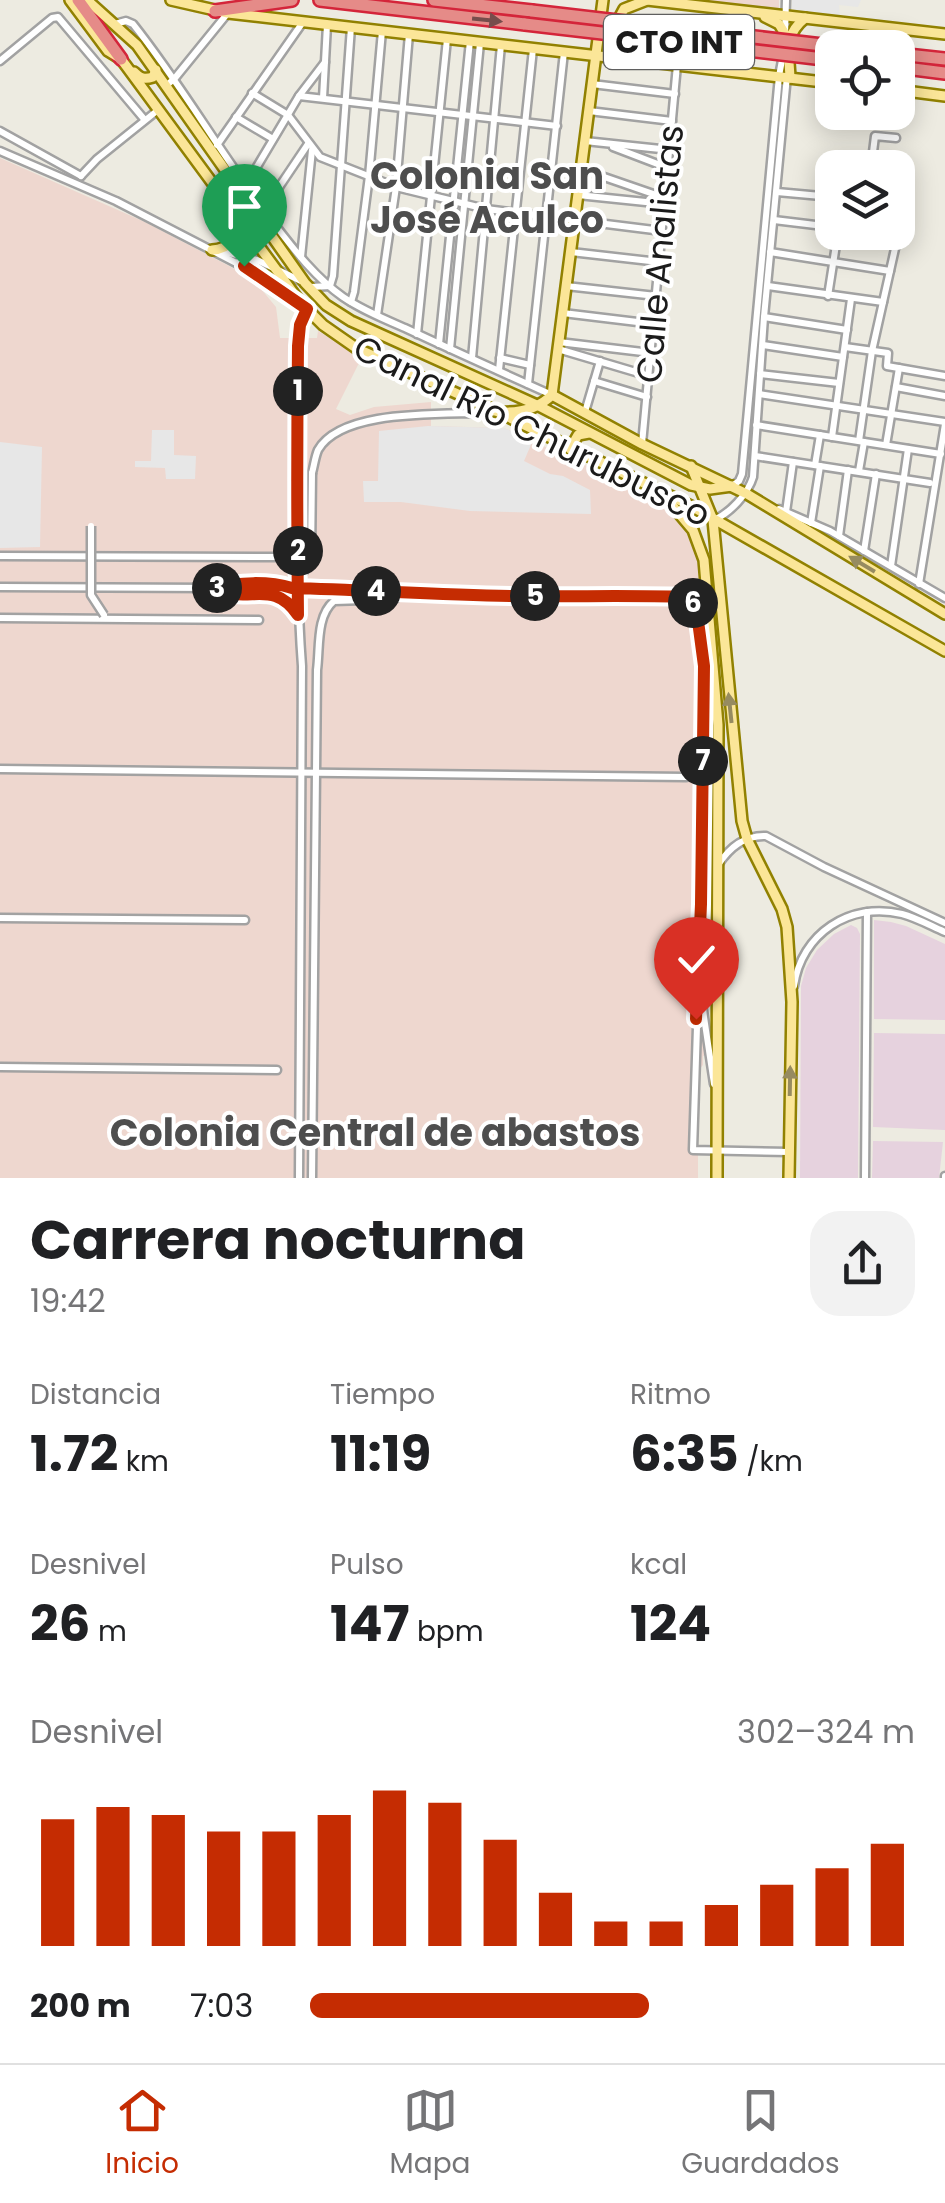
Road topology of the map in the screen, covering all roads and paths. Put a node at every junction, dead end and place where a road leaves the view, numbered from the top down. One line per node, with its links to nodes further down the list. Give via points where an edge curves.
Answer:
1 (70, 0): 10 (main road, Canal Río Churubusco)
2 (78, 0): 10 (highway)
3 (171, 0): 11 (main road, CTO INT)
4 (292, 0): 11 (highway)
5 (320, 0): 28 (highway, CTO INT, one-way to 28, bridge)
6 (434, 0): 29 (highway, CTO INT, bridge)
7 (603, 0): 31 (main road)
8 (647, 0): 12 (main road, CTO INT); 35 (main road, via 626,8 616,24 619,42)
9 (786, 0): 13 (street)
10 (86, 10): 16 (main road, Canal Río Churubusco); 18 (street); 37 (highway)
11 (221, 12): 15 (main road, CTO INT); 44 (street)
12 (753, 12): 13 (main road, CTO INT); 24 (main road, via 773,20)
13 (784, 15): 14 (main road, CTO INT); 24 (street)
14 (805, 18): 22 (main road, CTO INT); 42 (main road, via 789,37)
15 (303, 22): 17 (main road, CTO INT); 47 (street)
16 (115, 24): 39 (main road, Canal Río Churubusco); 44 (street, Canal Río Churubusco, via 133,24)
17 (327, 24): 19 (main road, CTO INT); 36 (street)
18 (69, 28): 34 (street, via 52,18); 63 (street)
19 (351, 28): 20 (main road, CTO INT); 52 (street)
20 (382, 31): 21 (main road, CTO INT); 53 (street)
21 (408, 34): 23 (main road, CTO INT); 55 (street)
22 (945, 34)
23 (447, 39): 25 (main road, CTO INT); 57 (street)
24 (785, 39): 42 (street)
25 (475, 42): 26 (main road, CTO INT); 60 (street); 61 (street)
26 (501, 45): 27 (main road, CTO INT); 62 (street)
27 (533, 49): 30 (main road, CTO INT); 65 (street)
28 (815, 51)
29 (815, 51)
30 (564, 52): 31 (main road, CTO INT); 66 (street)
31 (596, 56): 35 (main road, CTO INT); 45 (main road)
32 (915, 56): 33 (highway)
33 (945, 59)
34 (0, 61)
35 (641, 61): 38 (main road, CTO INT)
36 (325, 62): 49 (street); 51 (street)
37 (124, 64): 39 (main road, via 143,79); 54 (main road, Canal Río Churubusco)
38 (677, 65): 42 (main road, CTO INT); 48 (street, Calle Analistas)
39 (156, 70): 44 (main road, Canal Río Churubusco)
40 (915, 70): 41 (highway)
41 (945, 73)
42 (785, 77): 43 (main road, CTO INT); 85 (street); 155 (street)
43 (815, 81)
44 (171, 82): 54 (main road, via 158,89); 72 (street, Canal Río Churubusco); 111 (main road, Canal Río Churubusco)
45 (592, 84): 48 (street); 56 (main road)
46 (915, 92): 50 (main road)
47 (252, 94): 58 (street); 59 (street)
48 (675, 94): 64 (street, Calle Analistas)
49 (299, 96): 51 (street); 58 (street)
50 (945, 96)
51 (322, 99): 52 (street)
52 (346, 101): 53 (street); 77 (street)
53 (376, 105): 55 (street); 81 (street)
54 (155, 107): 63 (street); 95 (main road, Canal Río Churubusco)
55 (402, 109): 57 (street); 83 (street)
56 (588, 112): 64 (street); 70 (main road)
57 (440, 114): 60 (street); 88 (street)
58 (288, 115): 69 (street); 73 (street)
59 (236, 116): 69 (street); 72 (street)
60 (462, 116): 61 (street); 89 (street)
61 (474, 117): 62 (street); 91 (street)
62 (495, 118): 65 (street); 92 (street)
63 (144, 119): 80 (street)
64 (672, 121): 74 (street, Calle Analistas)
65 (524, 122): 66 (street); 94 (street)
66 (557, 126): 96 (street)
67 (0, 130): 80 (street)
68 (896, 138): 75 (street, via 876,136)
69 (273, 140): 82 (street)
70 (585, 140): 71 (street); 79 (main road)
71 (606, 144): 74 (street); 78 (street)
72 (217, 145): 82 (street, Canal Río Churubusco)
73 (310, 147): 77 (street); 93 (street); 106 (street)
74 (670, 150): 78 (street, Calle Analistas)
75 (874, 150)
76 (0, 152): 84 (street)
77 (340, 166): 81 (street); 112 (street)
78 (668, 168): 90 (street, Calle Analistas)
79 (581, 169): 86 (main road); 90 (street)
80 (81, 176): 84 (street)
81 (369, 176): 83 (street); 118 (street)
82 (246, 185): 93 (street, Canal Río Churubusco)
83 (396, 186): 88 (street); 123 (street)
84 (80, 187): 101 (street)
85 (776, 192): 87 (street); 98 (street)
86 (578, 195): 90 (street); 97 (main road)
87 (815, 195)
88 (433, 196): 89 (street); 127 (street)
89 (454, 201): 91 (street); 128 (street)
90 (665, 201): 100 (street, Calle Analistas)
91 (465, 204): 92 (street); 132 (street)
92 (486, 208): 94 (street); 135 (street)
93 (264, 210): 106 (street, Canal Río Churubusco)
94 (514, 213): 96 (street); 136 (street)
95 (236, 216): 101 (main road, via 234,240); 109 (main road, Canal Río Churubusco)
96 (546, 217): 97 (street); 139 (street)
97 (574, 220): 100 (street); 104 (main road)
98 (774, 220): 99 (street); 105 (street)
99 (815, 225)
100 (662, 230): 107 (street, Calle Analistas)
101 (213, 250): 109 (street); 121 (street)
102 (834, 250): 108 (street)
103 (895, 250): 110 (street)
104 (570, 252): 107 (street); 113 (main road)
105 (770, 252): 108 (street); 114 (street)
106 (301, 258): 112 (street, Canal Río Churubusco)
107 (659, 262): 115 (street, Calle Analistas)
108 (832, 262): 110 (street); 116 (street)
109 (274, 267): 111 (street); 121 (main road, Canal Río Churubusco)
110 (890, 271): 119 (street)
111 (307, 285): 112 (street); 120 (main road, Canal Río Churubusco)
112 (330, 286): 118 (street, Canal Río Churubusco)
113 (566, 286): 115 (street); 122 (main road)
114 (768, 286): 116 (street); 124 (street)
115 (656, 296): 125 (street, Calle Analistas)
116 (828, 296): 117 (street)
117 (851, 299): 119 (street); 126 (street)
118 (351, 302): 123 (street, Canal Río Churubusco)
119 (882, 302): 133 (street)
120 (326, 305): 121 (main road); 153 (main road, Canal Río Churubusco)
121 (307, 309): 158 (main road, Canal Río Churubusco, via 368,354); 191 (street, via 298,346)
122 (563, 313): 125 (street); 130 (main road)
123 (377, 315): 127 (street, Canal Río Churubusco)
124 (764, 318): 126 (street); 129 (street)
125 (654, 324): 134 (street, Calle Analistas)
126 (847, 330): 131 (street)
127 (418, 334): 128 (street, Canal Río Churubusco)
128 (439, 344): 132 (street, Canal Río Churubusco)
129 (763, 345): 137 (street); 142 (street)
130 (559, 346): 134 (street); 138 (street); 150 (main road)
131 (845, 347): 133 (street); 137 (street)
132 (450, 349): 135 (street, Canal Río Churubusco)
133 (872, 350): 140 (street, via 888,353 886,366); 157 (street)
134 (651, 353): 143 (street, Calle Analistas)
135 (472, 358): 141 (street, Canal Río Churubusco)
136 (500, 358): 139 (street); 141 (street)
137 (843, 358): 146 (street)
138 (600, 361): 143 (street); 145 (street)
139 (530, 365): 147 (street)
140 (899, 368): 144 (street); 148 (street)
141 (499, 370): 147 (street, Canal Río Churubusco)
142 (760, 374): 146 (street); 149 (street)
143 (649, 376): 152 (street, Calle Analistas)
144 (945, 376)
145 (594, 381): 152 (street); 159 (street)
146 (840, 383): 154 (street)
147 (528, 384): 150 (street, Canal Río Churubusco)
148 (896, 386): 151 (street); 160 (street)
149 (759, 394): 154 (street); 156 (street)
150 (552, 395): 153 (main road); 159 (main road, Canal Río Churubusco)
151 (945, 396)
152 (647, 397): 167 (street, Calle Analistas)
153 (538, 406): 158 (main road); 163 (main road, Canal Río Churubusco)
154 (836, 406): 157 (street); 165 (street)
155 (748, 408): 156 (street); 181 (street, via 742,474)
156 (758, 409): 162 (street)
157 (864, 410): 160 (street); 166 (street)
158 (498, 412): 170 (main road, Canal Río Churubusco); 196 (street, bridge, via 410,415 362,422 336,434 319,448 312,473 308,568)
159 (585, 412): 167 (main road, Canal Río Churubusco)
160 (892, 414): 161 (street); 168 (street)
161 (945, 423): 171 (street)
162 (756, 425): 164 (street); 172 (street)
163 (592, 433): 170 (main road, via 578,434); 182 (main road, Canal Río Churubusco)
164 (820, 435): 165 (street); 174 (street)
165 (832, 437): 166 (street)
166 (862, 442): 168 (street); 177 (street)
167 (642, 444): 175 (main road, Canal Río Churubusco)
168 (886, 445): 169 (street)
169 (908, 448): 171 (street); 179 (street)
170 (570, 449): 183 (main road, Canal Río Churubusco)
171 (941, 454): 195 (street)
172 (754, 456): 173 (street); 184 (street)
173 (792, 462): 174 (street); 186 (street)
174 (818, 465): 176 (street); 188 (street)
175 (690, 466): 181 (main road, Canal Río Churubusco); 182 (main road)
176 (848, 470): 177 (street); 190 (street)
177 (859, 472): 178 (street)
178 (876, 474): 179 (street); 192 (street)
179 (905, 478): 180 (street); 194 (street)
180 (930, 483)
181 (732, 486): 182 (main road, Canal Río Churubusco); 184 (main road, Canal Río Churubusco)
182 (702, 488): 187 (main road)
183 (660, 491): 187 (main road, Canal Río Churubusco); 212 (main road, via 692,530 704,560 718,725)
184 (745, 492): 185 (main road, Canal Río Churubusco); 187 (street)
185 (763, 504): 186 (street, Canal Río Churubusco); 201 (main road, Canal Río Churubusco, one-way to 185)
186 (786, 512): 188 (street, Canal Río Churubusco)
187 (713, 520): 206 (main road, Canal Río Churubusco); 211 (main road, one-way to 187)
188 (811, 523): 190 (street, Canal Río Churubusco)
189 (92, 526): 203 (street, bridge, via 92,595)
190 (838, 536): 192 (street, Canal Río Churubusco)
191 (298, 537): 193 (street, via 283,557); 202 (street)
192 (864, 551): 194 (street, Canal Río Churubusco)
193 (0, 556)
194 (891, 566): 195 (street, Canal Río Churubusco)
195 (919, 584): 200 (street, Canal Río Churubusco)
196 (282, 585): 198 (street, bridge); 199 (street, bridge)
197 (0, 588): 198 (street)
198 (215, 588): 202 (street, via 274,594)
199 (402, 592): 209 (street, via 395,599 334,601 325,611); 218 (street, via 684,597 696,606 704,666)
200 (945, 598)
201 (945, 614)
202 (298, 615): 208 (street)
203 (105, 617): 204 (street); 205 (street)
204 (0, 618)
205 (259, 620)
206 (945, 650)
207 (0, 769): 208 (street)
208 (301, 772): 209 (street); 225 (street)
209 (317, 773): 210 (street); 226 (street)
210 (686, 777)
211 (748, 838): 212 (street); 216 (street, via 766,836); 219 (main road, via 787,928)
212 (718, 866): 222 (main road)
213 (867, 912): 217 (street, via 906,914); 219 (street, via 834,923 813,940 796,974); 229 (street)
214 (0, 918): 215 (street)
215 (244, 920)
216 (945, 923)
217 (945, 932)
218 (698, 981): 222 (street); 223 (street, via 693,1150)
219 (792, 1002): 224 (main road, one-way to 219)
220 (0, 1066): 221 (street)
221 (277, 1070)
222 (717, 1108): 223 (main road)
223 (717, 1150): 224 (street); 227 (main road)
224 (789, 1152): 228 (main road)
225 (299, 1178)
226 (312, 1178)
227 (716, 1178)
228 (788, 1178)
229 (865, 1178)

